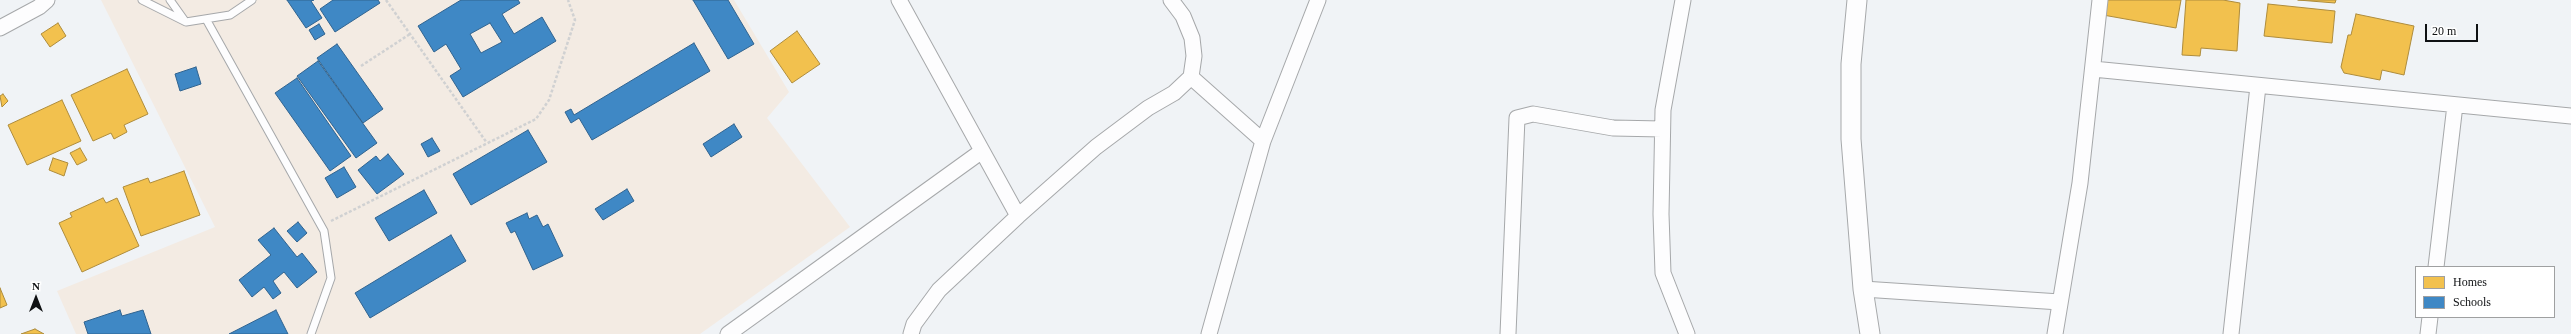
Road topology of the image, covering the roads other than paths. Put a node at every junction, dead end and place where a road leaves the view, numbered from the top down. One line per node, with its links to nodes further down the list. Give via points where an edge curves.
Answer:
1 (47, 0): 13 (street, via 39,8)
2 (142, 0): 12 (lane)
3 (170, 0): 12 (lane)
4 (252, 0): 11 (lane, via 230,14)
5 (899, 0): 21 (street)
6 (1171, 0): 15 (street, via 1183,16 1192,38 1194,56)
7 (1318, 0): 20 (street)
8 (1683, 0): 19 (street, via 1663,110)
9 (1857, 0): 24 (street, via 1851,64 1851,139)
10 (2100, 0): 14 (street)
11 (206, 19): 12 (lane); 27 (lane, via 324,231 331,278)
12 (186, 22)
13 (0, 28)
14 (2093, 69): 16 (street); 25 (street, via 2080,183)
15 (1191, 77): 20 (street); 22 (street, via 1174,93 1148,108 1096,147)
16 (2258, 86): 17 (street); 35 (street)
17 (2455, 105): 18 (street); 23 (street)
18 (2571, 116)
19 (1662, 130): 31 (street, via 1613,128 1533,114 1517,118); 32 (street, via 1663,273)
20 (1263, 141): 30 (street)
21 (982, 151): 22 (street); 28 (street)
22 (1018, 216): 29 (street, via 939,290 914,324)
23 (2436, 266)
24 (1863, 289): 25 (street); 33 (street)
25 (2060, 302): 34 (street)
26 (2430, 318): 36 (street)
27 (312, 334)
28 (728, 334)
29 (911, 334)
30 (1209, 334)
31 (1508, 334)
32 (1687, 334)
33 (1870, 334)
34 (2055, 334)
35 (2231, 334)
36 (2428, 334)

